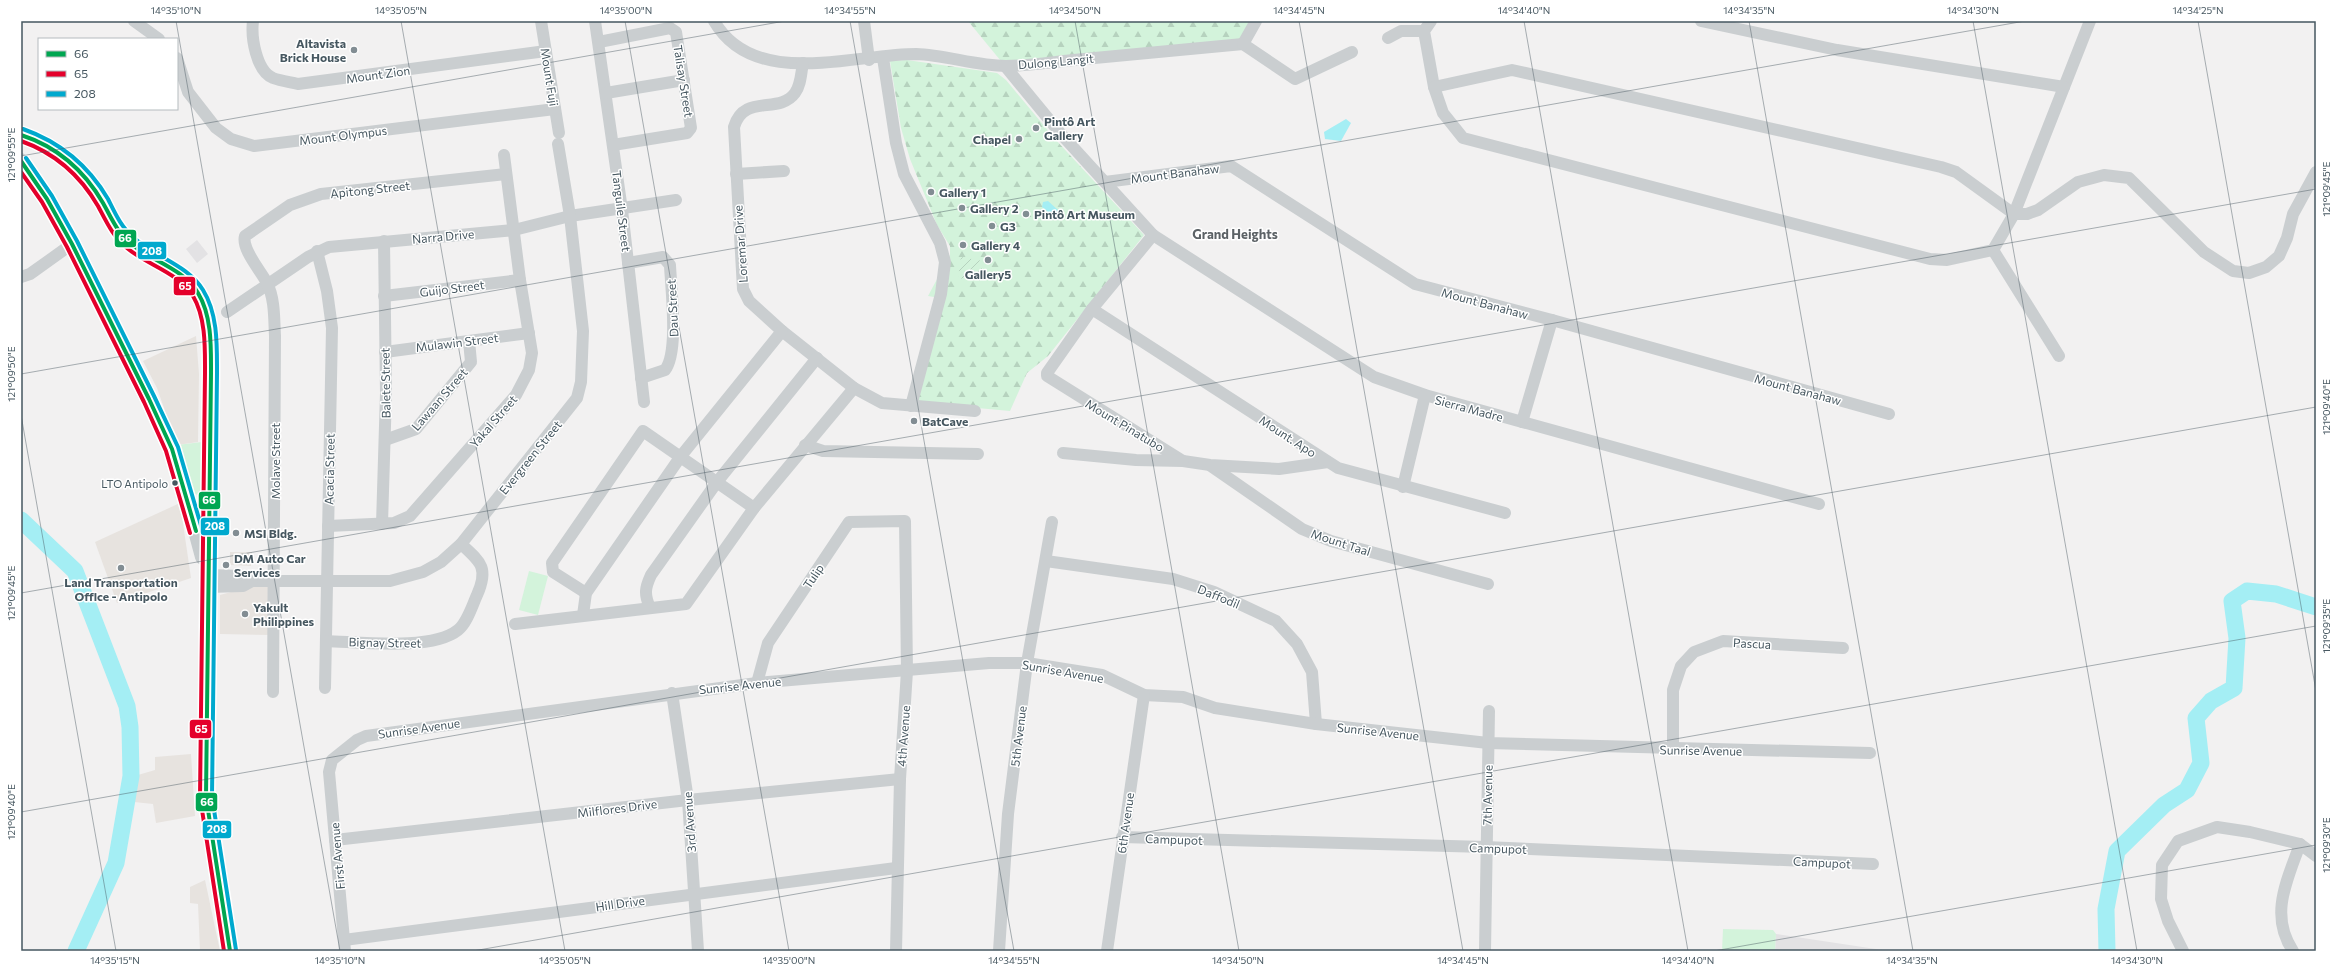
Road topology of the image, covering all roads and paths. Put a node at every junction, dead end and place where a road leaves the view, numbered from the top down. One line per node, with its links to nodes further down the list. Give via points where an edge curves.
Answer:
1 (134, 21): 12 (street)
2 (253, 21): 16 (street, Mount Zion, via 251,35 260,63 272,78 298,84)
3 (541, 21): 16 (street, Mount Fuji)
4 (595, 21): 14 (street, Tanguile Street)
5 (714, 21): 21 (street, Dulong Langit, via 733,44 750,53 770,60)
6 (864, 21): 19 (street)
7 (1256, 21): 15 (street)
8 (1431, 21): 11 (street)
9 (1701, 21): 25 (street, via 1837,50)
10 (2090, 21): 25 (street)
11 (1424, 31): 13 (street, via 1401,31); 24 (street)
12 (159, 38)
13 (1388, 38)
14 (599, 42): 23 (street, Talisay Street, via 670,28 676,32); 26 (street, Tanguile Street)
15 (1243, 44): 17 (street, via 1295,79); 22 (street, Dulong Langit)
16 (546, 51): 27 (street, Mount Fuji)
17 (1352, 52)
18 (884, 58): 19 (street, Dulong Langit); 22 (street, Dulong Langit, via 906,54 930,54); 67 (street, via 896,143 904,174 940,243 945,262 941,294)
19 (869, 60): 21 (street, Dulong Langit)
20 (178, 61): 27 (street, Mount Olympus, via 188,92 216,128 231,139 254,146)
21 (803, 63): 36 (street, Loremar Drive, via 799,84 794,94 787,100 747,109 736,121)
22 (1005, 66): 37 (street, Sierra Madre)
23 (684, 80): 26 (street); 30 (street, Talisay Street, via 690,131)
24 (1434, 87): 40 (street, via 1512,70 1941,167 1956,172); 47 (street, via 1443,113 1462,138 1930,259 1947,260)
25 (2064, 87): 40 (street)
26 (606, 93): 30 (street, Tanguile Street)
27 (555, 109): 29 (street, Mount Fuji)
28 (22, 135): 82 (main road, via 57,151 80,169 125,239 145,255 185,278 193,285 201,299 209,328 211,352)
29 (559, 139): 41 (street, Evergreen Street)
30 (613, 145): 39 (street, Tanguile Street)
31 (504, 155): 35 (street, Yakal Street)
32 (21, 161): 46 (main road, via 47,199)
33 (784, 171): 36 (street)
34 (2316, 172): 40 (street, via 2293,214 2279,256 2266,267 2249,273 2233,271 2204,252 2129,178 2104,175 2078,182 2038,210 2027,214)
35 (506, 174): 42 (street, Yakal Street); 44 (street, Apitong Street, via 321,194 290,205)
36 (736, 174): 57 (street, Loremar Drive, via 743,289 749,301)
37 (1105, 182): 43 (street, Sierra Madre); 56 (street, Mount Banahaw, via 1231,166 1415,284)
38 (676, 200): 39 (street, Narra Drive)
39 (622, 210): 41 (street, Narra Drive); 49 (street, Tanguile Street)
40 (2014, 214): 47 (street)
41 (570, 216): 42 (street, Narra Drive); 90 (street, Evergreen Street, via 583,331 583,366 577,398)
42 (514, 230): 45 (street, Narra Drive); 51 (street, Yakal Street)
43 (1153, 235): 54 (street); 65 (street, Sierra Madre, via 1374,377)
44 (245, 236): 52 (street, Molave Street, via 244,244)
45 (384, 241): 48 (street, Narra Drive, via 328,247); 53 (street, Balete Street)
46 (72, 244): 50 (street, via 30,274); 84 (main road, via 169,441)
47 (1993, 250): 61 (street)
48 (317, 251): 52 (street, Narra Drive); 89 (street, Acacia Street, via 327,291 332,328)
49 (628, 263): 63 (street, Tanguile Street); 63 (street, Dau Street, via 663,258 670,265 673,343 670,362 665,370)
50 (21, 277)
51 (520, 280): 53 (street, Guijo Street); 58 (street, Yakal Street)
52 (268, 284): 55 (street, Narra Drive); 93 (street, Molave Street, via 274,308 275,336)
53 (384, 296): 60 (street, Balete Street)
54 (1092, 308): 76 (street, Mount Pinatubo, via 1046,373 1050,380); 77 (street, Mount. Apo)
55 (227, 312)
56 (1552, 320): 69 (street, Mount Banahaw); 70 (street)
57 (782, 331): 62 (street, Loremar Drive); 75 (street)
58 (529, 333): 59 (street, Mulawin Street); 88 (street, Yakal Street, via 532,353 529,370 516,395 410,516 394,524)
59 (469, 341): 60 (street, Mulawin Street); 71 (street, Lawaan Street, via 471,362 416,429)
60 (385, 352): 71 (street, Balete Street)
61 (2059, 356)
62 (817, 358): 64 (street, Loremar Drive); 79 (street)
63 (641, 378): 66 (street, Tanguile Street)
64 (854, 388): 67 (street, Loremar Drive, via 882,403); 72 (street)
65 (1425, 395): 70 (street, Sierra Madre); 80 (street)
66 (644, 402)
67 (911, 406): 68 (street, Loremar Drive)
68 (974, 411)
69 (1889, 414)
70 (1522, 422): 81 (street, Sierra Madre)
71 (385, 440): 88 (street, Balete Street)
72 (805, 445): 74 (street, via 823,451); 83 (street)
73 (1063, 453): 76 (street, via 1143,461)
74 (978, 454)
75 (681, 456): 79 (street); 96 (street); 96 (street, via 643,431 552,563 553,572)
76 (1183, 460): 78 (street, Mount Pinatubo)
77 (1328, 462): 78 (street, Mount Pinatubo, via 1279,469); 80 (street, Mount. Apo, via 1338,468)
78 (1210, 465): 95 (street, Mount Taal, via 1302,529 1331,541)
79 (717, 482): 83 (street); 97 (street, via 651,575 645,595)
80 (1403, 487): 85 (street, Mount. Apo)
81 (1819, 504)
82 (210, 508): 84 (main road, via 205,522 198,522); 92 (main road)
83 (754, 508): 97 (street, via 686,604)
84 (191, 512): 92 (main road)
85 (1505, 513)
86 (905, 521): 103 (street, 4th Avenue); 104 (street, Tulip, via 849,522 768,643)
87 (1052, 522): 91 (street, 5th Avenue)
88 (382, 524): 89 (street, Yakal Street)
89 (328, 526): 94 (street, Acacia Street)
90 (460, 544): 94 (street, Evergreen Street, via 441,562 416,574 390,581); 100 (street, Bignay Street, via 477,558 483,569 481,584 460,630 446,638 428,643)
91 (1046, 561): 102 (street, 5th Avenue); 110 (street, Daffodil, via 1173,579 1214,592 1276,620 1296,644 1312,672)
92 (208, 581): 93 (street, Evergreen Street, via 233,581 244,576 252,581); 126 (main road, via 206,797)
93 (275, 581): 94 (street, Evergreen Street); 106 (street, Molave Street)
94 (328, 581): 100 (street, Acacia Street)
95 (1488, 584)
96 (586, 593): 98 (street)
97 (650, 608): 98 (street)
98 (583, 615): 99 (street)
99 (516, 624)
100 (326, 641): 105 (street, Acacia Street)
101 (1843, 648): 112 (street, Pascua, via 1722,641 1694,652 1681,666 1673,690)
102 (1027, 662): 103 (street, Sunrise Avenue); 108 (street, Sunrise Avenue, via 1102,675); 129 (street, 5th Avenue, via 1008,814)
103 (907, 671): 104 (street, Sunrise Avenue); 115 (street, 4th Avenue)
104 (757, 682): 107 (street, Sunrise Avenue)
105 (325, 688)
106 (273, 692)
107 (672, 693): 114 (street, Sunrise Avenue, via 366,736); 116 (street, 3rd Avenue)
108 (1144, 696): 110 (street, Sunrise Avenue, via 1183,696 1215,708); 117 (street, 6th Avenue)
109 (1488, 711): 111 (street, 7th Avenue)
110 (1316, 724): 111 (street, Sunrise Avenue)
111 (1488, 743): 112 (street, Sunrise Avenue); 120 (street, 7th Avenue)
112 (1673, 749): 113 (street, Sunrise Avenue)
113 (1870, 753)
114 (332, 760): 118 (street, First Avenue, via 329,772)
115 (900, 779): 116 (street, Milflores Drive); 123 (street, 4th Avenue)
116 (688, 800): 118 (street, Milflores Drive); 124 (street, 3rd Avenue)
117 (1122, 837): 120 (street, Campupot); 130 (street, 6th Avenue)
118 (335, 840): 125 (street, First Avenue)
119 (2300, 844): 121 (street); 132 (street, via 2217,827 2178,841 2162,865 2161,899); 133 (street, via 2281,898 2281,926)
120 (1485, 847): 122 (street, Campupot); 131 (street, 7th Avenue)
121 (2316, 856)
122 (1873, 864)
123 (896, 868): 124 (street, Hill Drive); 128 (street, 4th Avenue)
124 (693, 893): 125 (street, Hill Drive); 127 (street, 3rd Avenue)
125 (345, 945)
126 (230, 951)
127 (698, 951)
128 (896, 951)
129 (998, 951)
130 (1107, 951)
131 (1485, 951)
132 (2183, 951)
133 (2293, 951)

